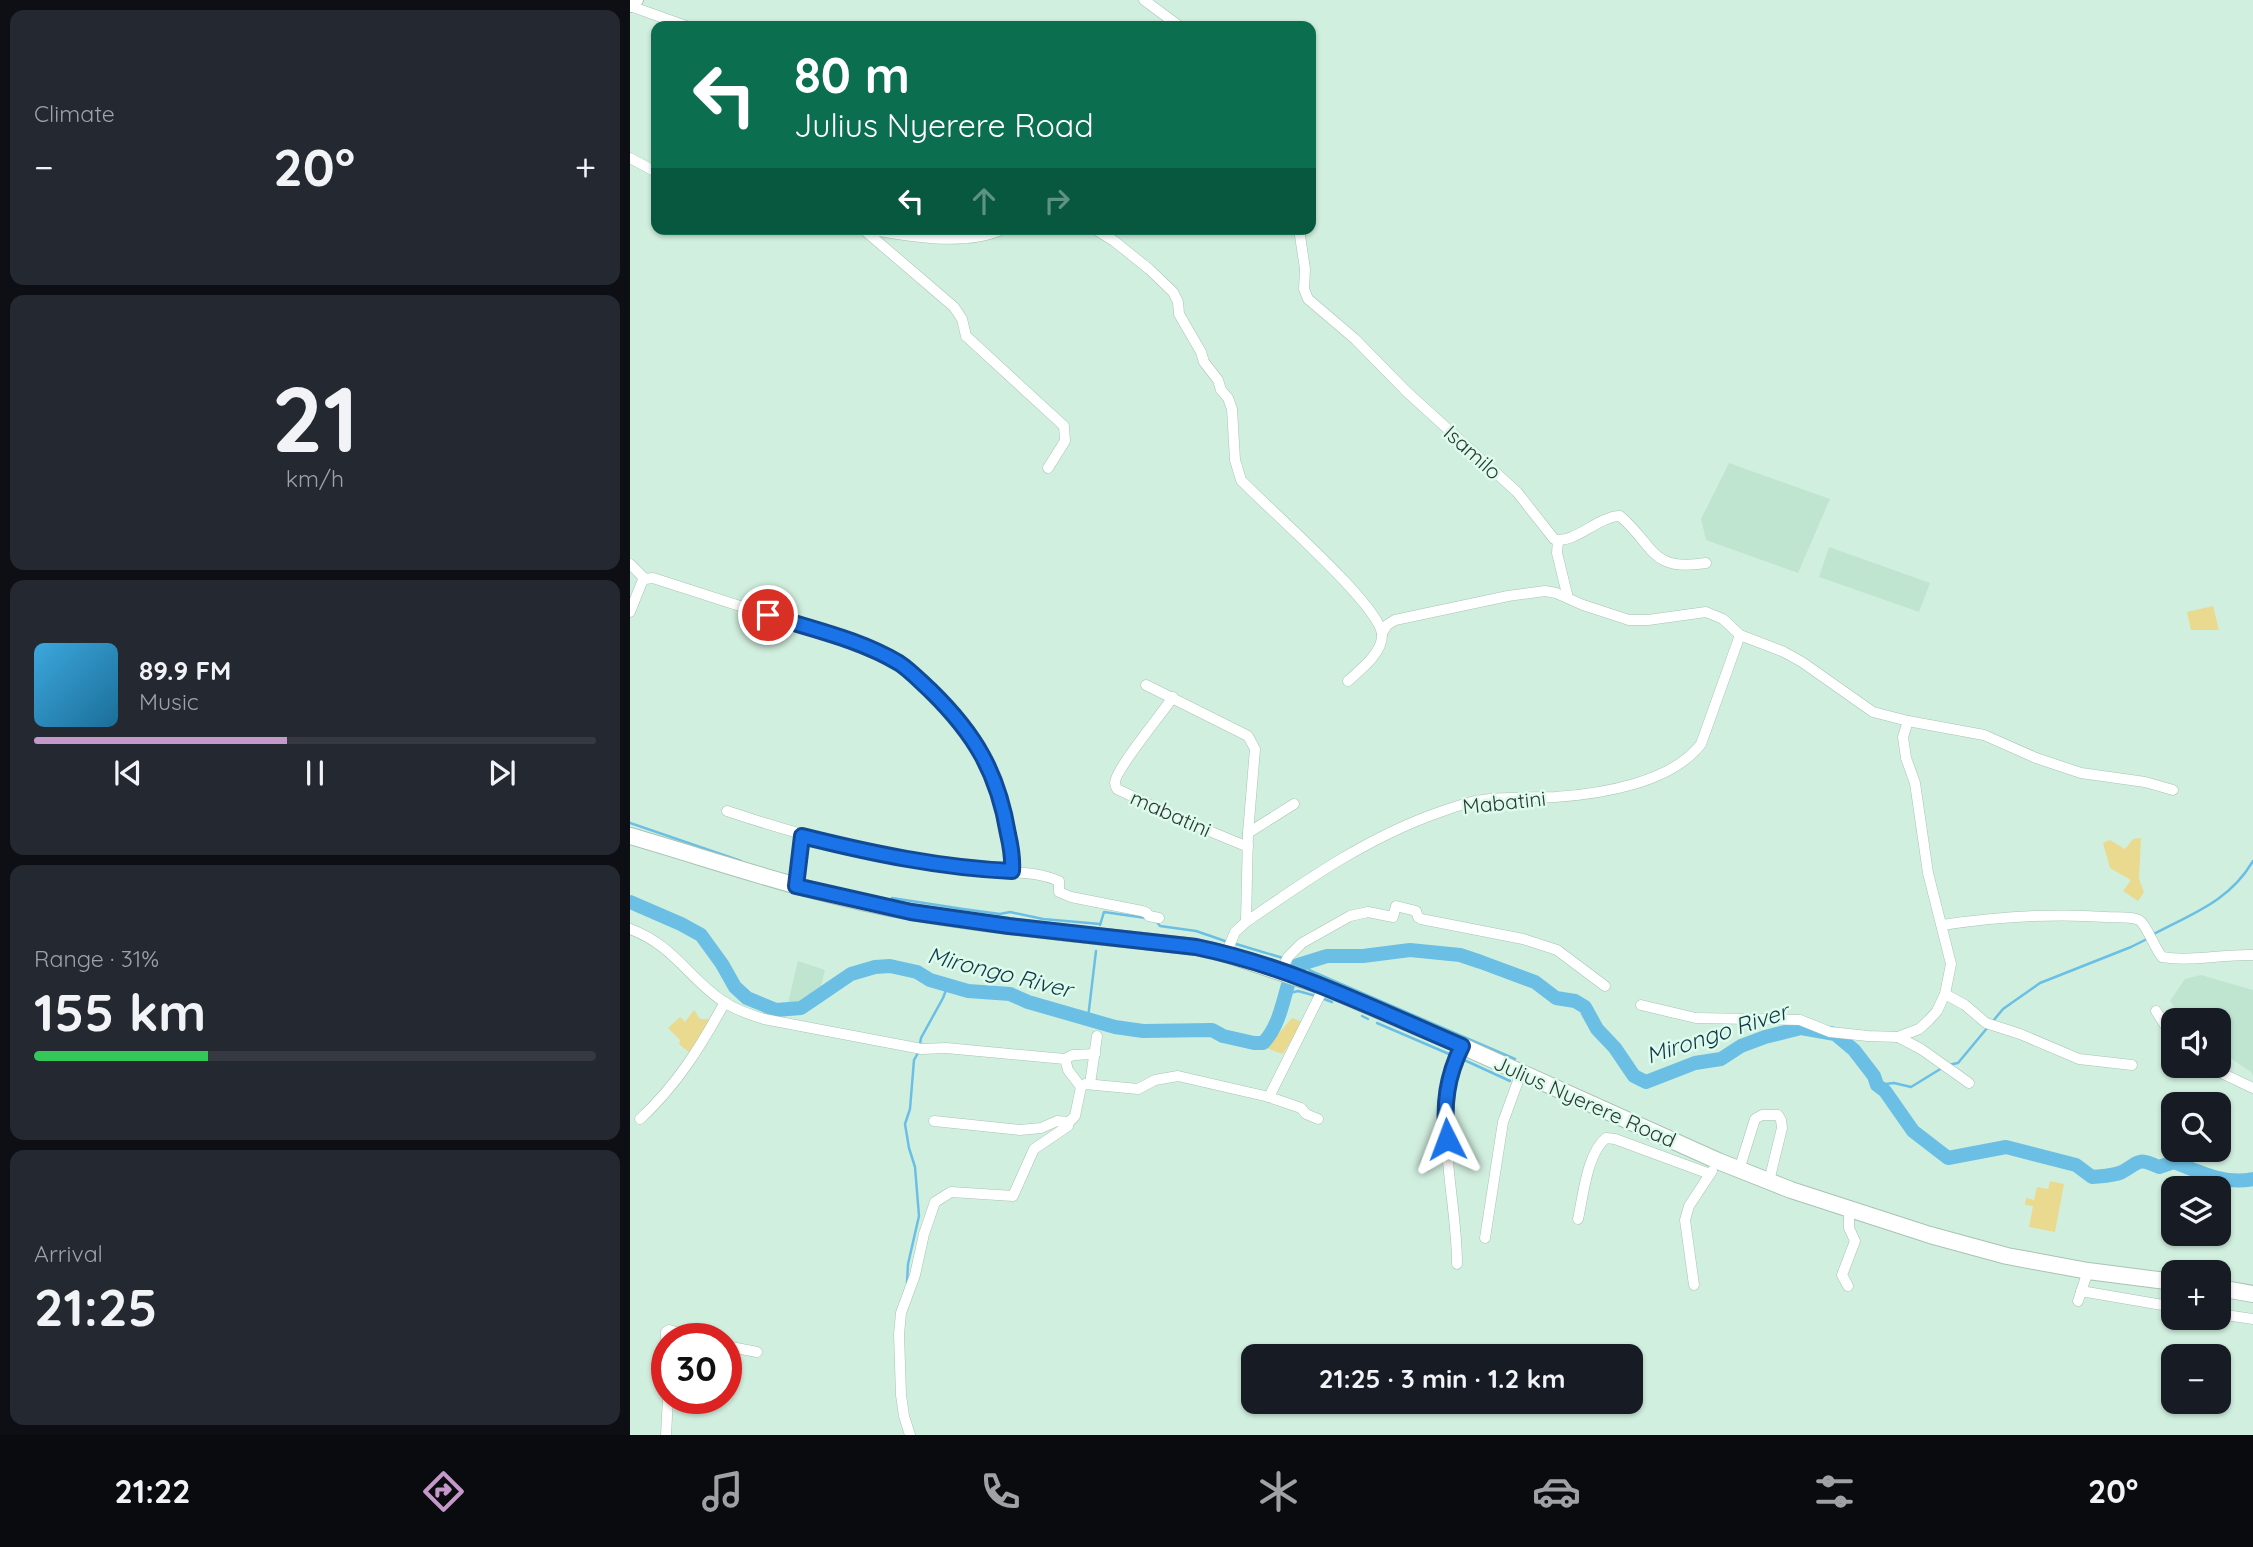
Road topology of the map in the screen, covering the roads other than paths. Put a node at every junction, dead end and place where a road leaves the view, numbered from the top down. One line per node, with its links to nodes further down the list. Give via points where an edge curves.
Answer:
1 (637, 0): 3 (street)
2 (1144, 0): 5 (street)
3 (630, 6): 4 (street)
4 (672, 21)
5 (1172, 21)
6 (630, 158): 7 (street)
7 (651, 169)
8 (871, 235): 13 (street, via 954,307 966,336 1064,426 1065,441)
9 (901, 235): 10 (street, via 960,239)
10 (991, 235)
11 (1104, 235): 20 (street, via 1149,269 1178,302 1179,314 1232,409 1241,480 1355,593)
12 (1300, 235): 14 (street, Isamilo, via 1308,299 1517,492)
13 (1048, 468)
14 (1559, 541): 15 (street, via 1620,516 1668,564); 18 (street, via 1557,553)
15 (1706, 563)
16 (630, 564): 17 (street)
17 (645, 579): 19 (street); 33 (street, via 851,642 900,663 951,711 994,777 1004,807)
18 (1568, 598): 20 (street, via 1545,591 1508,596 1395,620); 21 (street, via 1629,620 1706,612 1723,619)
19 (630, 612)
20 (1382, 633): 22 (street, via 1375,654)
21 (1740, 635): 25 (street, via 1802,662 1872,712); 36 (street, Mabatini, via 1701,744 1675,767 1602,791 1476,801 1438,812 1347,853)
22 (1348, 681)
23 (1146, 685): 24 (street)
24 (1173, 697): 29 (street, via 1253,742); 32 (street, mabatini, via 1116,780 1117,789)
25 (1908, 721): 26 (street, via 1984,735 2070,771); 37 (street, via 1903,737 1906,758 1915,783 1928,873)
26 (2173, 790)
27 (1294, 804): 29 (street)
28 (727, 811): 31 (street)
29 (1248, 833): 32 (street)
30 (630, 836): 34 (highway, Julius Nyerere Road)
31 (802, 836): 33 (street, via 910,859); 34 (street)
32 (1248, 847): 36 (street)
33 (1012, 871): 35 (street, via 1059,881 1059,892 1070,897)
34 (796, 886): 39 (highway, Julius Nyerere Road, via 911,912)
35 (1159, 918)
36 (1246, 922): 39 (street, Mabatini, via 1235,932)
37 (1942, 925): 40 (street, via 2000,918 2120,918 2140,920 2162,957); 44 (street, via 1951,964)
38 (630, 929): 45 (street, via 671,952)
39 (1226, 954): 41 (highway, Julius Nyerere Road)
40 (2253, 955)
41 (1285, 963): 42 (street, via 1302,943 1350,916 1368,912 1393,917 1396,906 1416,911 1421,919 1557,950); 43 (highway, Julius Nyerere Road)
42 (1605, 986)
43 (1324, 987): 52 (highway, Julius Nyerere Road); 60 (street)
44 (1945, 993): 50 (street, via 1929,1020); 54 (street, via 1986,1023 2079,1059)
45 (724, 1002): 53 (street, via 764,1019 922,1049); 61 (street, via 694,1058)
46 (1641, 1005): 50 (street, via 1696,1018 1800,1020 1830,1032)
47 (2156, 1011): 48 (street)
48 (2161, 1019)
49 (1097, 1036): 51 (street)
50 (1898, 1037): 57 (street)
51 (1096, 1054): 53 (street); 58 (street)
52 (1458, 1054): 55 (highway, Julius Nyerere Road); 73 (street, via 1450,1072 1445,1112)
53 (1065, 1059): 58 (street, via 1068,1070)
54 (2132, 1065)
55 (1521, 1073): 65 (highway, Julius Nyerere Road); 72 (street, via 1503,1122)
56 (2231, 1078): 59 (street)
57 (1969, 1083)
58 (1086, 1086): 60 (street, via 1138,1089 1178,1076); 64 (street)
59 (2253, 1088)
60 (1269, 1097): 62 (street)
61 (640, 1119)
62 (1318, 1119)
63 (934, 1121): 64 (street, via 1006,1130)
64 (1069, 1122): 87 (street, via 1034,1149 1013,1196 951,1192 935,1202 901,1314 901,1395)
65 (1636, 1123): 66 (street); 67 (highway, Julius Nyerere Road)
66 (1622, 1142): 67 (street); 71 (street, via 1606,1138 1597,1147)
67 (1714, 1168): 68 (highway, Julius Nyerere Road); 76 (street, via 1685,1220)
68 (1739, 1170): 69 (highway, Julius Nyerere Road); 69 (street, via 1755,1119 1778,1115 1782,1128)
69 (1769, 1181): 70 (highway, Julius Nyerere Road)
70 (1849, 1210): 74 (highway, Julius Nyerere Road, via 1955,1242); 77 (street, via 1854,1241 1842,1275)
71 (1578, 1219)
72 (1485, 1238)
73 (1457, 1265)
74 (2088, 1271): 75 (highway, Julius Nyerere Road); 80 (street, via 2079,1296)
75 (2161, 1280)
76 (1694, 1285)
77 (1848, 1286)
78 (2231, 1290): 79 (highway)
79 (2253, 1294)
80 (2161, 1305)
81 (2231, 1316): 82 (street)
82 (2253, 1319)
83 (742, 1349): 84 (street)
84 (757, 1352)
85 (667, 1414): 86 (street)
86 (666, 1435)
87 (910, 1435)

